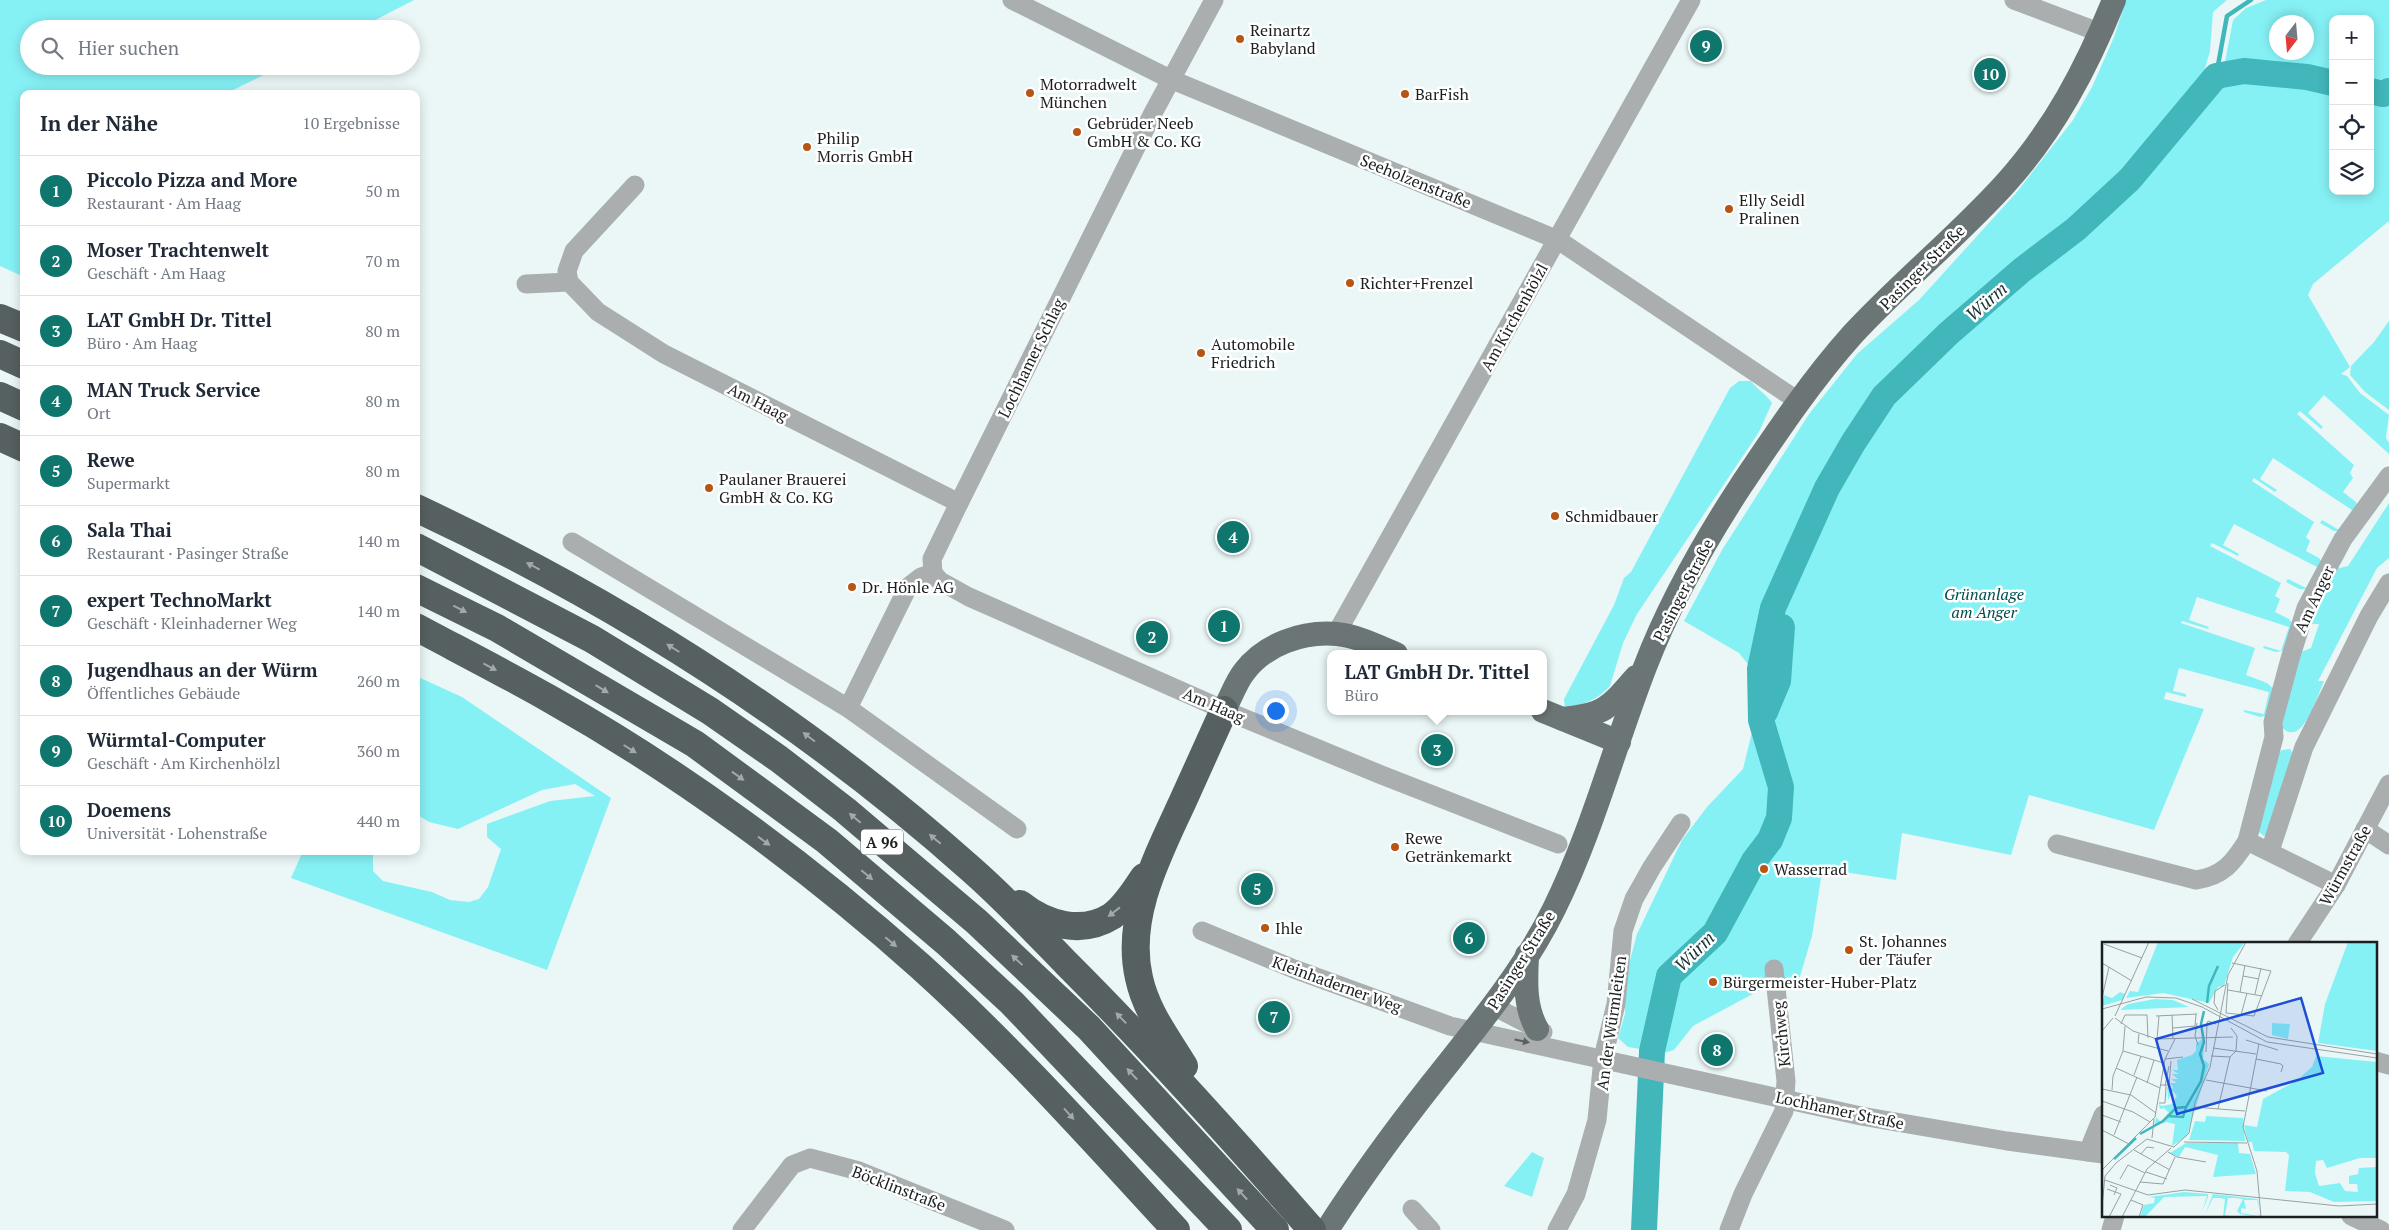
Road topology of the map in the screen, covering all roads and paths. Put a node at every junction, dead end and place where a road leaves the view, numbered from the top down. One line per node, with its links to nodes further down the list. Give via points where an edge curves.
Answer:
1 (1012, 0): 7 (street, Seeholzenstraße)
2 (1214, 0): 7 (street, Lochhamer Schlag)
3 (1691, 0): 9 (street, Am Kirchenhölzl)
4 (2014, 0): 6 (street)
5 (2114, 0): 6 (main road, Pasinger Straße)
6 (2101, 33): 17 (main road, Pasinger Straße, via 2078,81 2030,154 2004,185 1853,335)
7 (1170, 78): 9 (street, Seeholzenstraße); 22 (street, Lochhamer Schlag)
8 (635, 184): 10 (street, via 574,251 567,271)
9 (1558, 240): 17 (street, Seeholzenstraße); 30 (street, Am Kirchenhölzl)
10 (569, 282): 11 (street); 22 (street, Am Haag, via 598,312 664,354)
11 (526, 284)
12 (0, 318): 13 (highway)
13 (20, 326)
14 (0, 354): 15 (highway)
15 (20, 363)
16 (0, 396): 18 (highway)
17 (1798, 401): 32 (main road, Pasinger Straße, via 1726,508 1688,572)
18 (20, 405)
19 (0, 437): 20 (highway)
20 (20, 446)
21 (2389, 476): 36 (street, Am Anger, via 2343,539 2306,608 2273,722)
22 (959, 503): 26 (street, Lochhamer Schlag, via 932,559)
23 (420, 510): 49 (highway, one-way to 23, via 868,783 802,732 730,683 606,606)
24 (572, 542): 33 (street)
25 (420, 549): 74 (highway, A 96, one-way to 25, via 1089,1028 977,922 845,810 702,706 592,639)
26 (933, 573): 33 (street, via 908,587); 34 (street, Am Haag, via 940,581 969,597)
27 (2389, 583): 38 (street)
28 (420, 590): 73 (highway, A 96, one-way to 73, via 497,628 695,744 827,841 1012,1003)
29 (420, 630): 72 (highway, one-way to 72, via 552,700 676,778 804,869 920,966 1036,1078)
30 (1336, 634): 31 (main road); 34 (main road, via 1296,638 1263,652 1243,672)
31 (1386, 650)
32 (1646, 666): 35 (main road, via 1605,709 1585,717); 37 (main road, Pasinger Straße)
33 (848, 708): 41 (street)
34 (1224, 710): 44 (street, Am Haag); 48 (highway)
35 (1553, 715): 37 (main road)
36 (2274, 737): 38 (street); 43 (street, Am Anger)
37 (1619, 742): 53 (main road, Pasinger Straße, via 1566,883)
38 (2304, 746): 47 (street)
39 (2389, 784): 42 (street, Würmstraße)
40 (1682, 823): 59 (street, An der Würmleiten, via 1652,867 1631,907 1623,931 1616,1004)
41 (1018, 829)
42 (2365, 829): 46 (street); 50 (street, Würmstraße)
43 (2247, 841): 45 (street, Am Anger, via 2224,872 2196,880); 47 (street)
44 (1558, 844)
45 (2057, 844)
46 (2389, 845)
47 (2270, 851): 50 (street)
48 (1155, 861): 49 (highway, one-way to 49, via 1127,901 1112,916 1081,926 1067,926 1027,910); 63 (highway, via 1136,933 1139,978 1158,1026)
49 (973, 871): 63 (highway, one-way to 49, via 1125,1021)
50 (2336, 885): 52 (street, Würmstraße)
51 (1202, 931): 57 (street, Kleinhaderner Weg, via 1294,969 1450,1026)
52 (2298, 942)
53 (1527, 955): 55 (main road, Pasinger Straße); 56 (main road, via 1528,1007)
54 (1774, 969): 62 (street, Kirchweg, via 1786,1081)
55 (1493, 1006): 56 (street, Lochhamer Straße); 57 (main road, Pasinger Straße)
56 (1538, 1029): 58 (street, Lochhamer Straße)
57 (1474, 1031): 58 (street, Lochhamer Straße, one-way to 58); 76 (main road, Pasinger Straße, via 1378,1155)
58 (1579, 1052): 59 (street, Lochhamer Straße)
59 (1603, 1058): 62 (street, Lochhamer Straße); 78 (street, An der Würmleiten, via 1597,1120 1576,1194)
60 (2376, 1061): 61 (street)
61 (2389, 1065)
62 (1784, 1099): 65 (street, Lochhamer Straße, via 1918,1126); 79 (street, Kirchweg, via 1781,1118)
63 (1214, 1118): 75 (highway)
64 (2102, 1120): 65 (street)
65 (2096, 1153)
66 (1412, 1209): 77 (street)
67 (2354, 1218): 69 (street)
68 (982, 1226): 70 (street, Böcklinstraße, via 859,1171 810,1158 792,1165); 71 (street, Böcklinstraße)
69 (2372, 1228)
70 (742, 1230)
71 (1005, 1230)
72 (1176, 1230)
73 (1228, 1230)
74 (1275, 1230)
75 (1312, 1230)
76 (1327, 1230)
77 (1431, 1230)
78 (1557, 1230)
79 (1729, 1230)

